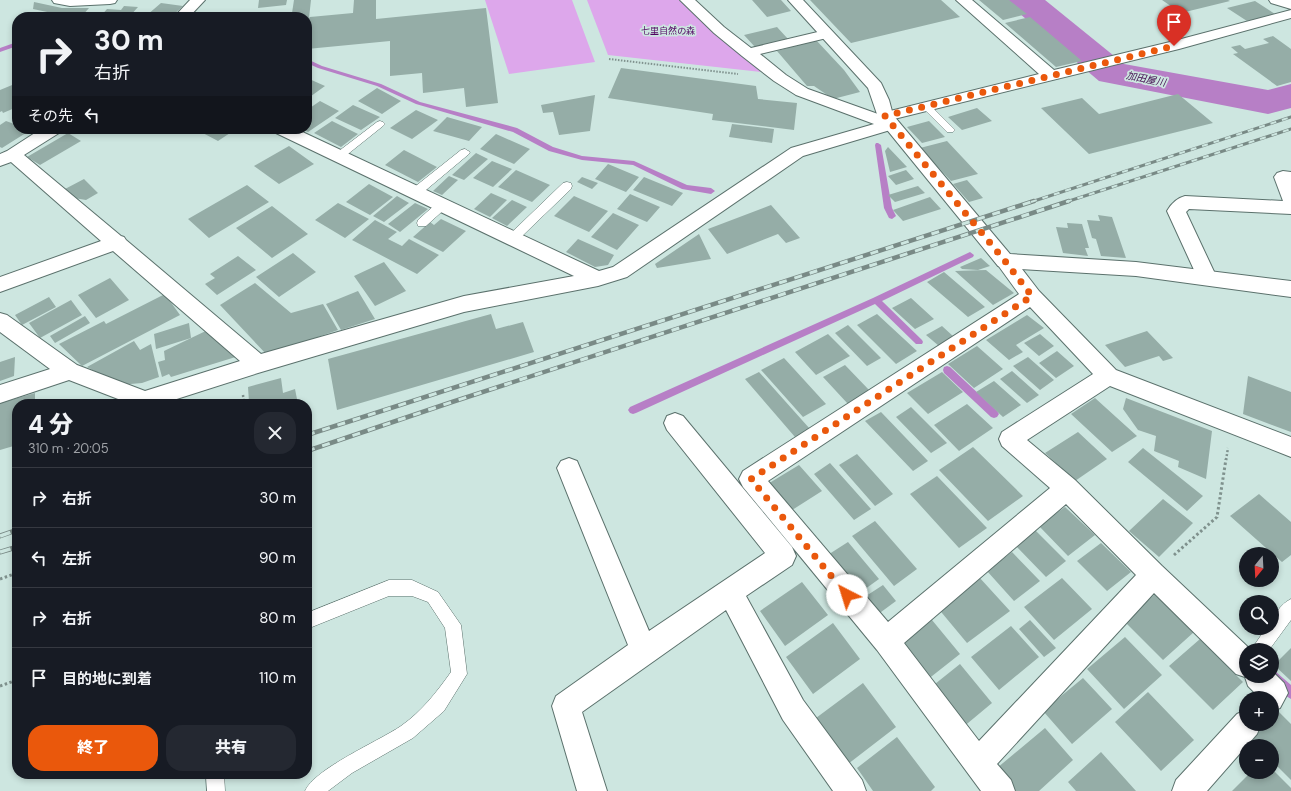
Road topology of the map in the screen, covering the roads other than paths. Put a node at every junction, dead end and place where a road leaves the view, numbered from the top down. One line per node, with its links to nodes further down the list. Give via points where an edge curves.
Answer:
1 (59, 0): 2 (street)
2 (110, 0)
3 (198, 0): 9 (street)
4 (687, 0): 12 (street, via 718,30)
5 (795, 0): 11 (street)
6 (963, 0): 13 (street)
7 (1276, 0): 8 (street)
8 (1291, 6)
9 (186, 12)
10 (1291, 14): 13 (street)
11 (826, 34): 12 (street); 15 (street, via 875,86)
12 (747, 52): 15 (street, via 802,92)
13 (1050, 76): 14 (street)
14 (926, 106): 15 (street); 17 (lane)
15 (888, 120): 32 (street); 34 (street, via 797,152 620,272)
16 (380, 124): 21 (lane)
17 (950, 130)
18 (45, 134): 22 (street)
19 (293, 134): 21 (street)
20 (465, 152): 25 (lane)
21 (339, 156): 25 (street)
22 (6, 157): 31 (street)
23 (1291, 178): 26 (street, via 1283,177)
24 (567, 186): 30 (lane)
25 (416, 192): 27 (street)
26 (1291, 199)
27 (442, 205): 29 (lane); 30 (street)
28 (1291, 208): 33 (street, via 1185,202 1176,211)
29 (422, 223)
30 (513, 238): 34 (street)
31 (117, 242): 35 (street); 39 (street)
32 (1005, 261): 33 (street, via 1136,269); 37 (street)
33 (1207, 278): 36 (street)
34 (598, 279): 39 (street, via 464,304)
35 (0, 285)
36 (1291, 289)
37 (1032, 296): 41 (street); 53 (street, via 751,479)
38 (0, 321): 40 (street)
39 (258, 364): 44 (street)
40 (69, 371): 42 (street); 43 (street)
41 (1108, 376): 46 (street); 48 (street, via 1010,440)
42 (0, 394)
43 (142, 399)
44 (148, 399)
45 (675, 423): 50 (street, via 784,556)
46 (1291, 447)
47 (569, 468): 55 (street)
48 (1067, 488): 49 (street); 53 (street)
49 (1153, 575): 56 (street); 60 (street)
50 (730, 592): 55 (street); 65 (street, via 793,710)
51 (1291, 607): 54 (lane)
52 (312, 619): 63 (lane, via 390,588 412,588 433,597 453,625 459,674 438,705 407,732 346,767)
53 (886, 641): 60 (street)
54 (1264, 643)
55 (644, 650): 64 (street, via 566,706)
56 (1239, 657)
57 (1265, 683): 58 (street)
58 (1272, 691)
59 (1241, 731): 67 (street)
60 (978, 763): 66 (street)
61 (215, 779): 62 (lane)
62 (216, 791)
63 (314, 791)
64 (592, 791)
65 (851, 791)
66 (1000, 791)
67 (1187, 791)

